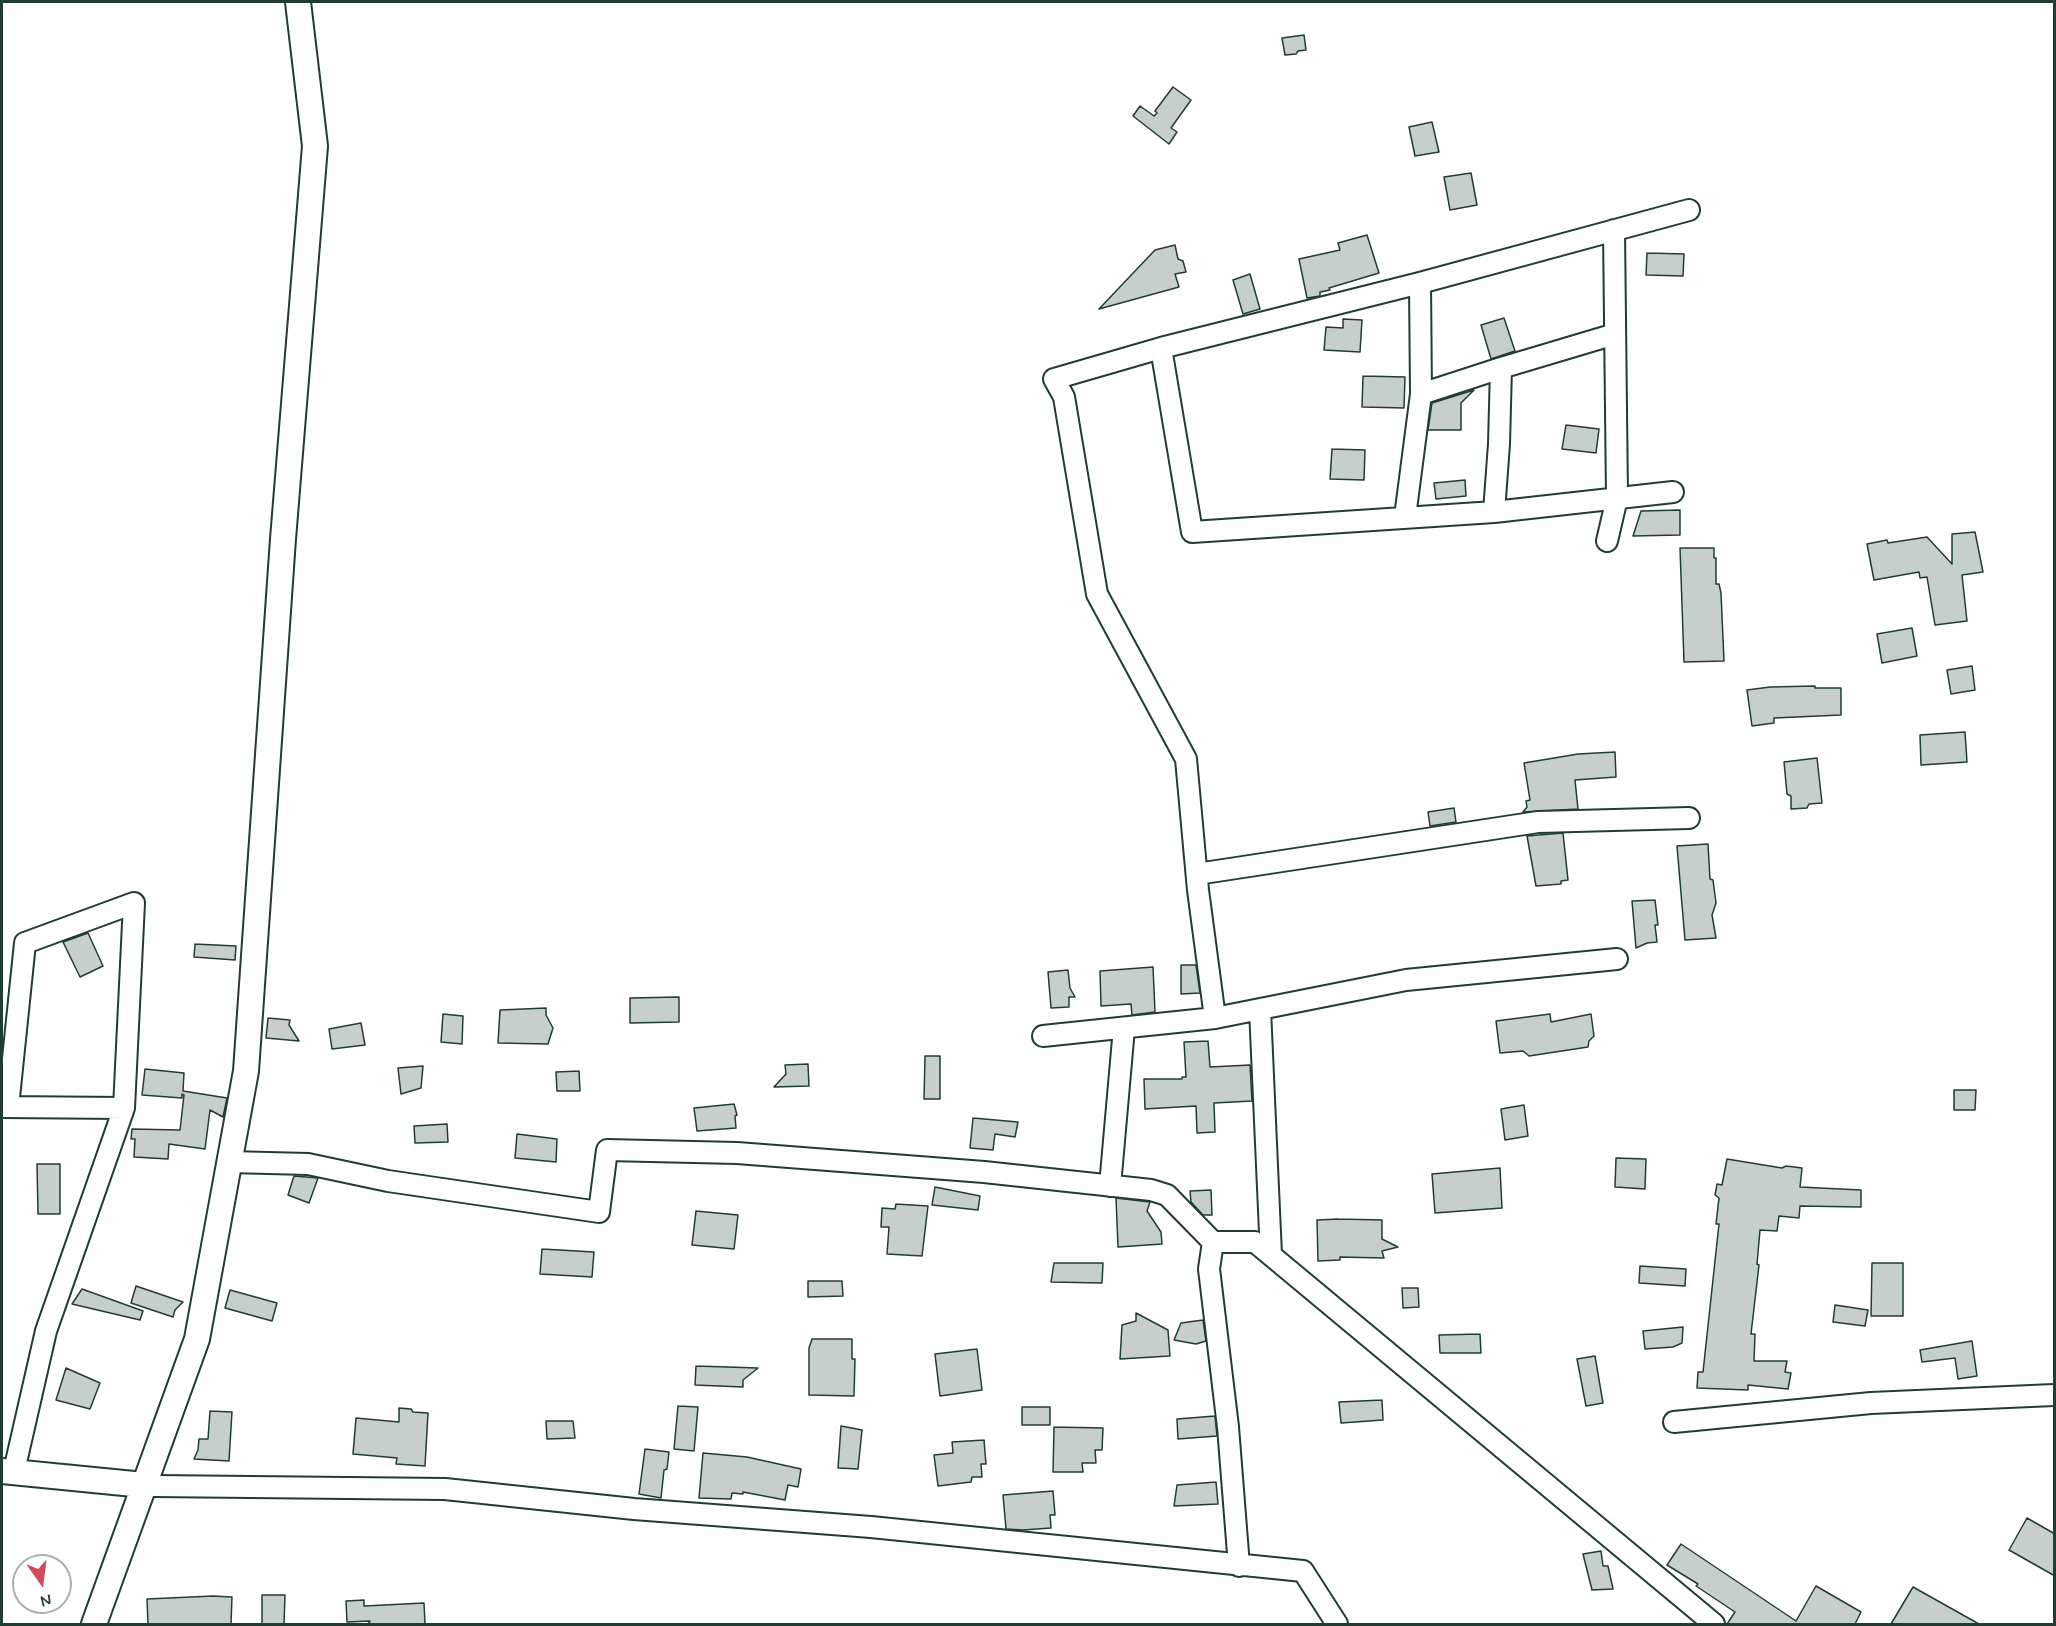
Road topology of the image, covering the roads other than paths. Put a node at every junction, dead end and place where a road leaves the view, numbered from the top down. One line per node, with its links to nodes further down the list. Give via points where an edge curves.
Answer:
1 (298, 2): 23 (street, via 315,146 246,1071)
2 (1689, 210): 3 (street)
3 (1614, 230): 4 (street); 5 (street)
4 (1420, 283): 6 (street); 8 (street)
5 (1615, 334): 7 (street); 10 (street)
6 (1161, 348): 12 (street, via 1192,532); 15 (street, via 1054,379 1064,397 1096,594 1186,759)
7 (1501, 369): 8 (street); 11 (street)
8 (1421, 394): 12 (street)
9 (1673, 492): 10 (street)
10 (1617, 498): 11 (street); 13 (street)
11 (1494, 512): 12 (street)
12 (1405, 517)
13 (1607, 541)
14 (1689, 818): 15 (street, via 1538,822)
15 (1197, 874): 18 (street)
16 (1617, 959): 17 (street, via 1406,980)
17 (1260, 1009): 18 (street); 26 (street)
18 (1215, 1018): 19 (street)
19 (1124, 1028): 20 (street); 24 (street)
20 (1043, 1036)
21 (5, 1107): 22 (street); 22 (street, via 25,943 134,903)
22 (124, 1108): 29 (street, via 46,1331)
23 (229, 1162): 24 (street, via 308,1164 388,1181 599,1212 607,1150 737,1153); 30 (street, via 197,1339)
24 (1110, 1185): 25 (street, via 1167,1194)
25 (1213, 1242): 26 (street, via 1255,1242); 31 (street, via 1209,1269 1228,1427)
26 (1271, 1254): 34 (street)
27 (2055, 1395): 28 (street, via 1871,1403)
28 (1674, 1422)
29 (8, 1471): 30 (street)
30 (148, 1486): 31 (street, via 445,1490 872,1527); 32 (street)
31 (1239, 1566): 33 (street, via 1302,1571)
32 (94, 1624)
33 (1337, 1624)
34 (1714, 1624)

